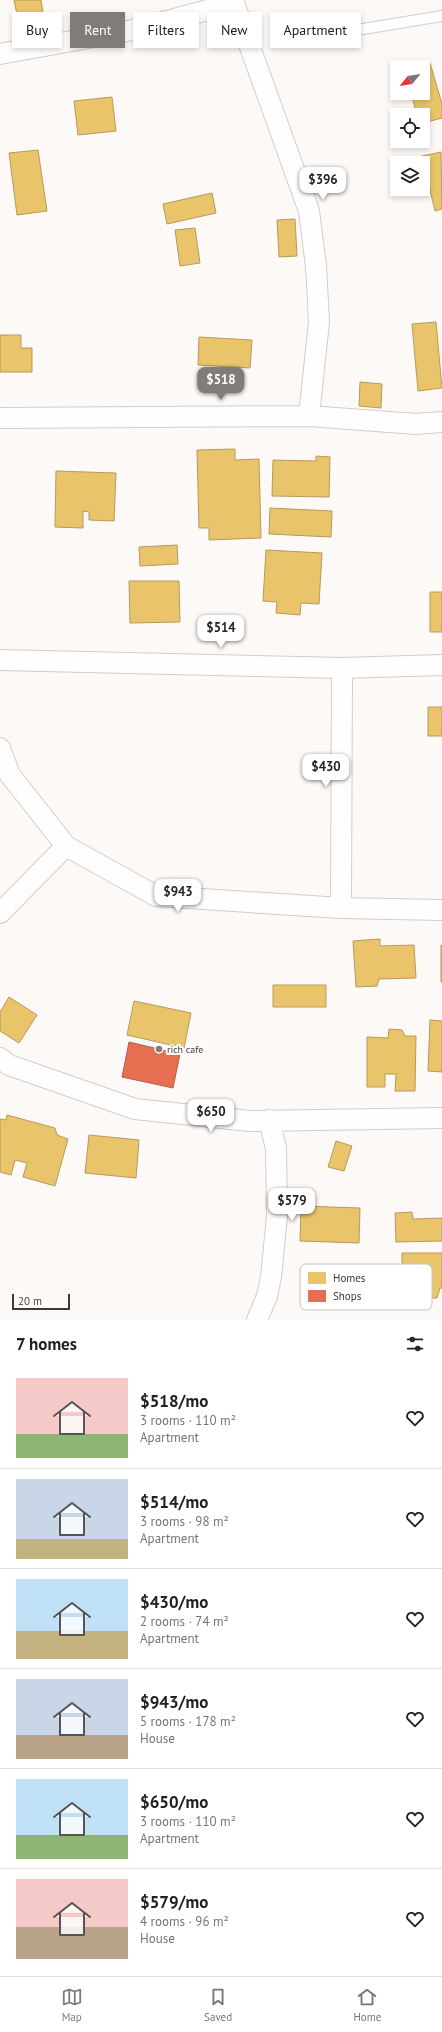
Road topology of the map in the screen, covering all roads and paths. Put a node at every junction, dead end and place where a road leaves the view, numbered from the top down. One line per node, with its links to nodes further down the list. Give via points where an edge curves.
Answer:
1 (234, 2): 4 (street, via 133,30); 5 (street, via 309,211 316,266 319,322)
2 (442, 16): 3 (lane)
3 (361, 29)
4 (0, 54)
5 (309, 416): 6 (street); 7 (street, via 416,424)
6 (0, 418)
7 (442, 422)
8 (0, 660): 10 (street)
9 (442, 665): 10 (street)
10 (342, 668): 13 (street)
11 (0, 748): 12 (street, via 10,775)
12 (66, 846): 13 (street, via 156,896); 15 (street)
13 (341, 908): 14 (street)
14 (442, 910)
15 (0, 913)
16 (0, 1058): 18 (street, via 9,1065 135,1109 249,1121)
17 (442, 1118): 18 (street)
18 (269, 1120): 19 (street, via 276,1148 276,1221 271,1277 267,1296)
19 (257, 1320)

